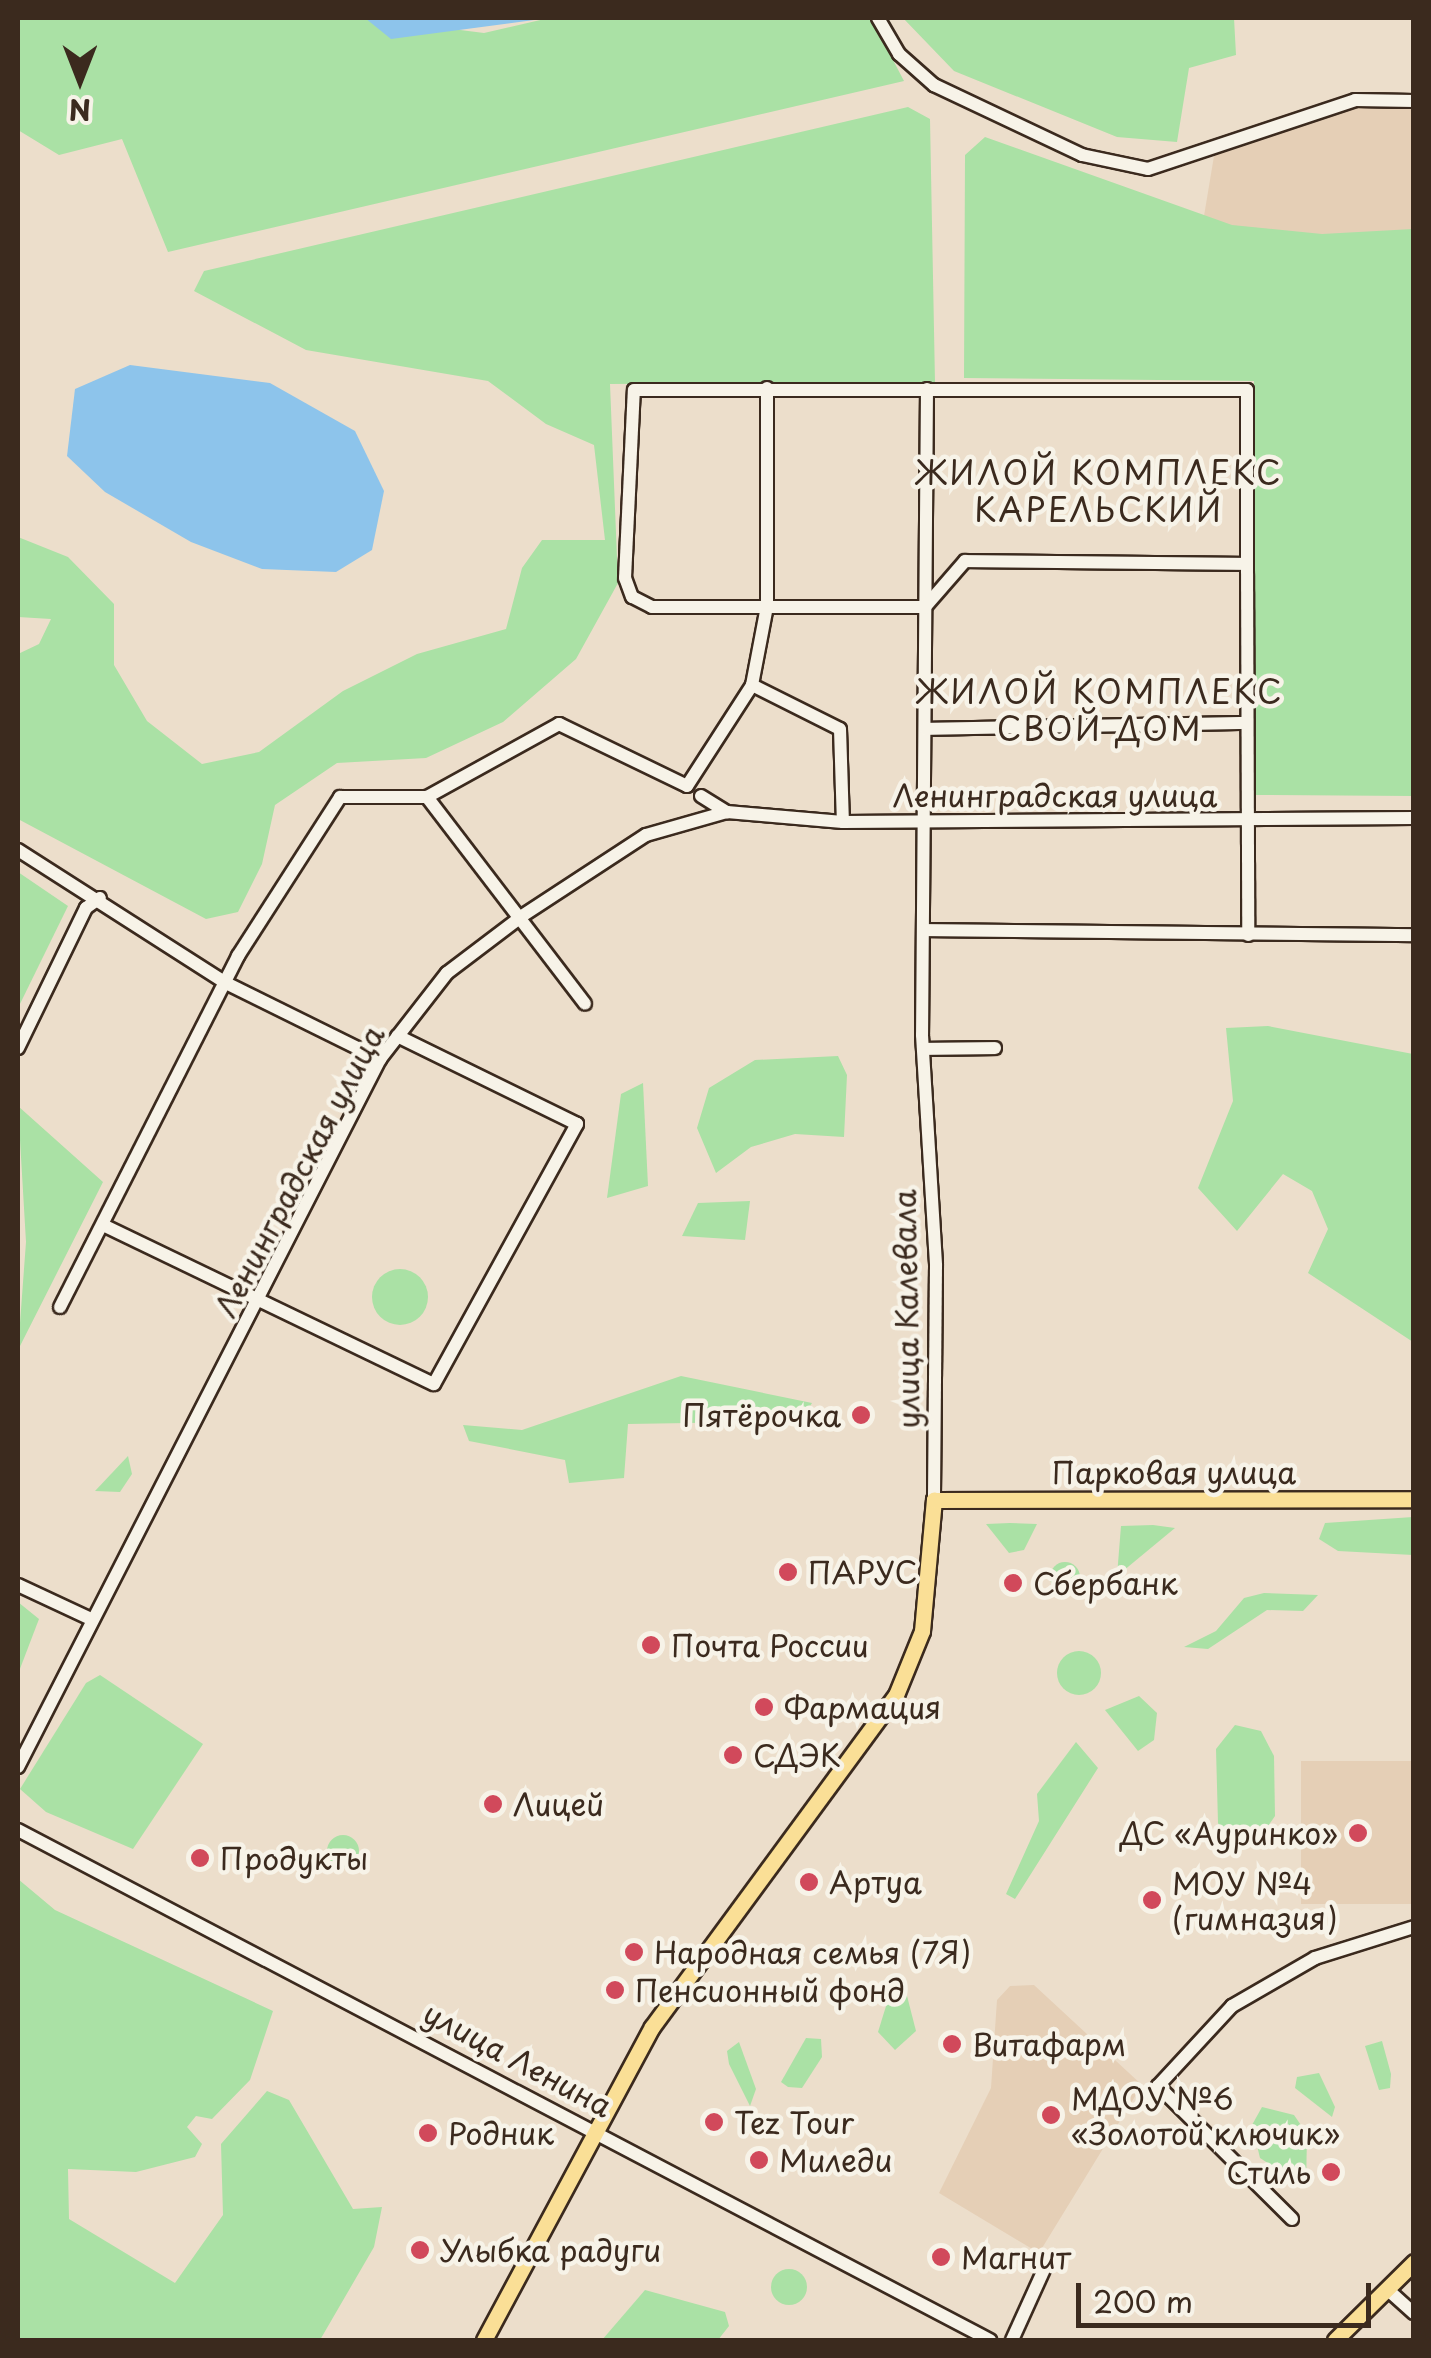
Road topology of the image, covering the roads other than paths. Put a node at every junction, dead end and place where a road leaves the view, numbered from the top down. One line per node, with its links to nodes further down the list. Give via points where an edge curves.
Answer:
1 (878, 18): 2 (street, via 899,54 934,85 1082,155 1148,169 1354,100)
2 (1414, 101)
3 (768, 388): 4 (street); 6 (street); 6 (street, via 634,390 626,523 632,597 652,607)
4 (927, 389): 5 (street, via 1248,390); 7 (street, улица Калевала)
5 (1247, 564): 7 (street, via 966,561); 9 (street)
6 (767, 606): 7 (street); 8 (street)
7 (925, 607): 10 (street, улица Калевала)
8 (752, 684): 12 (street, via 687,786 559,724); 17 (street, via 840,729)
9 (1247, 722): 10 (street); 15 (street)
10 (926, 729): 16 (street, улица Калевала)
11 (701, 796): 13 (street)
12 (427, 797): 20 (street); 24 (street, via 340,797)
13 (727, 812): 17 (street, Ленинградская улица); 20 (street, Ленинградская улица, via 646,834)
14 (1414, 818): 15 (street, Ленинградская улица)
15 (1248, 819): 16 (street, Ленинградская улица); 23 (street)
16 (926, 820): 17 (street, Ленинградская улица); 21 (street, улица Калевала)
17 (843, 822)
18 (18, 850): 19 (street)
19 (100, 898): 24 (street); 27 (street, via 86,908)
20 (522, 916): 25 (street); 26 (street, Ленинградская улица, via 447,973)
21 (925, 930): 23 (street); 29 (street, улица Калевала)
22 (1414, 935): 23 (street)
23 (1248, 936)
24 (226, 984): 30 (street); 31 (street)
25 (585, 1004)
26 (397, 1036): 30 (street, Ленинградская улица); 32 (street, via 577,1124 434,1384)
27 (18, 1048)
28 (996, 1048): 29 (street)
29 (924, 1049): 35 (street, улица Калевала, via 936,1266)
30 (380, 1059): 32 (street, Ленинградская улица)
31 (103, 1225): 32 (street); 33 (street)
32 (256, 1302): 37 (street, Ленинградская улица)
33 (60, 1307)
34 (1414, 1499): 35 (main road, Парковая улица)
35 (934, 1500): 41 (main road, улица Калевала, via 922,1630 896,1695 861,1754 678,1988)
36 (18, 1585): 37 (street)
37 (91, 1619): 38 (street, Ленинградская улица)
38 (18, 1766)
39 (18, 1830): 41 (street, улица Ленина)
40 (1414, 1927): 42 (street, via 1315,1958 1232,2006 1158,2086)
41 (598, 2129): 47 (main road, улица Калевала); 48 (street, улица Ленина)
42 (1292, 2219)
43 (1414, 2262): 45 (main road)
44 (1047, 2263): 49 (street)
45 (1387, 2289): 46 (street); 50 (main road)
46 (1414, 2313)
47 (484, 2340)
48 (990, 2340)
49 (1012, 2340)
50 (1335, 2340)

